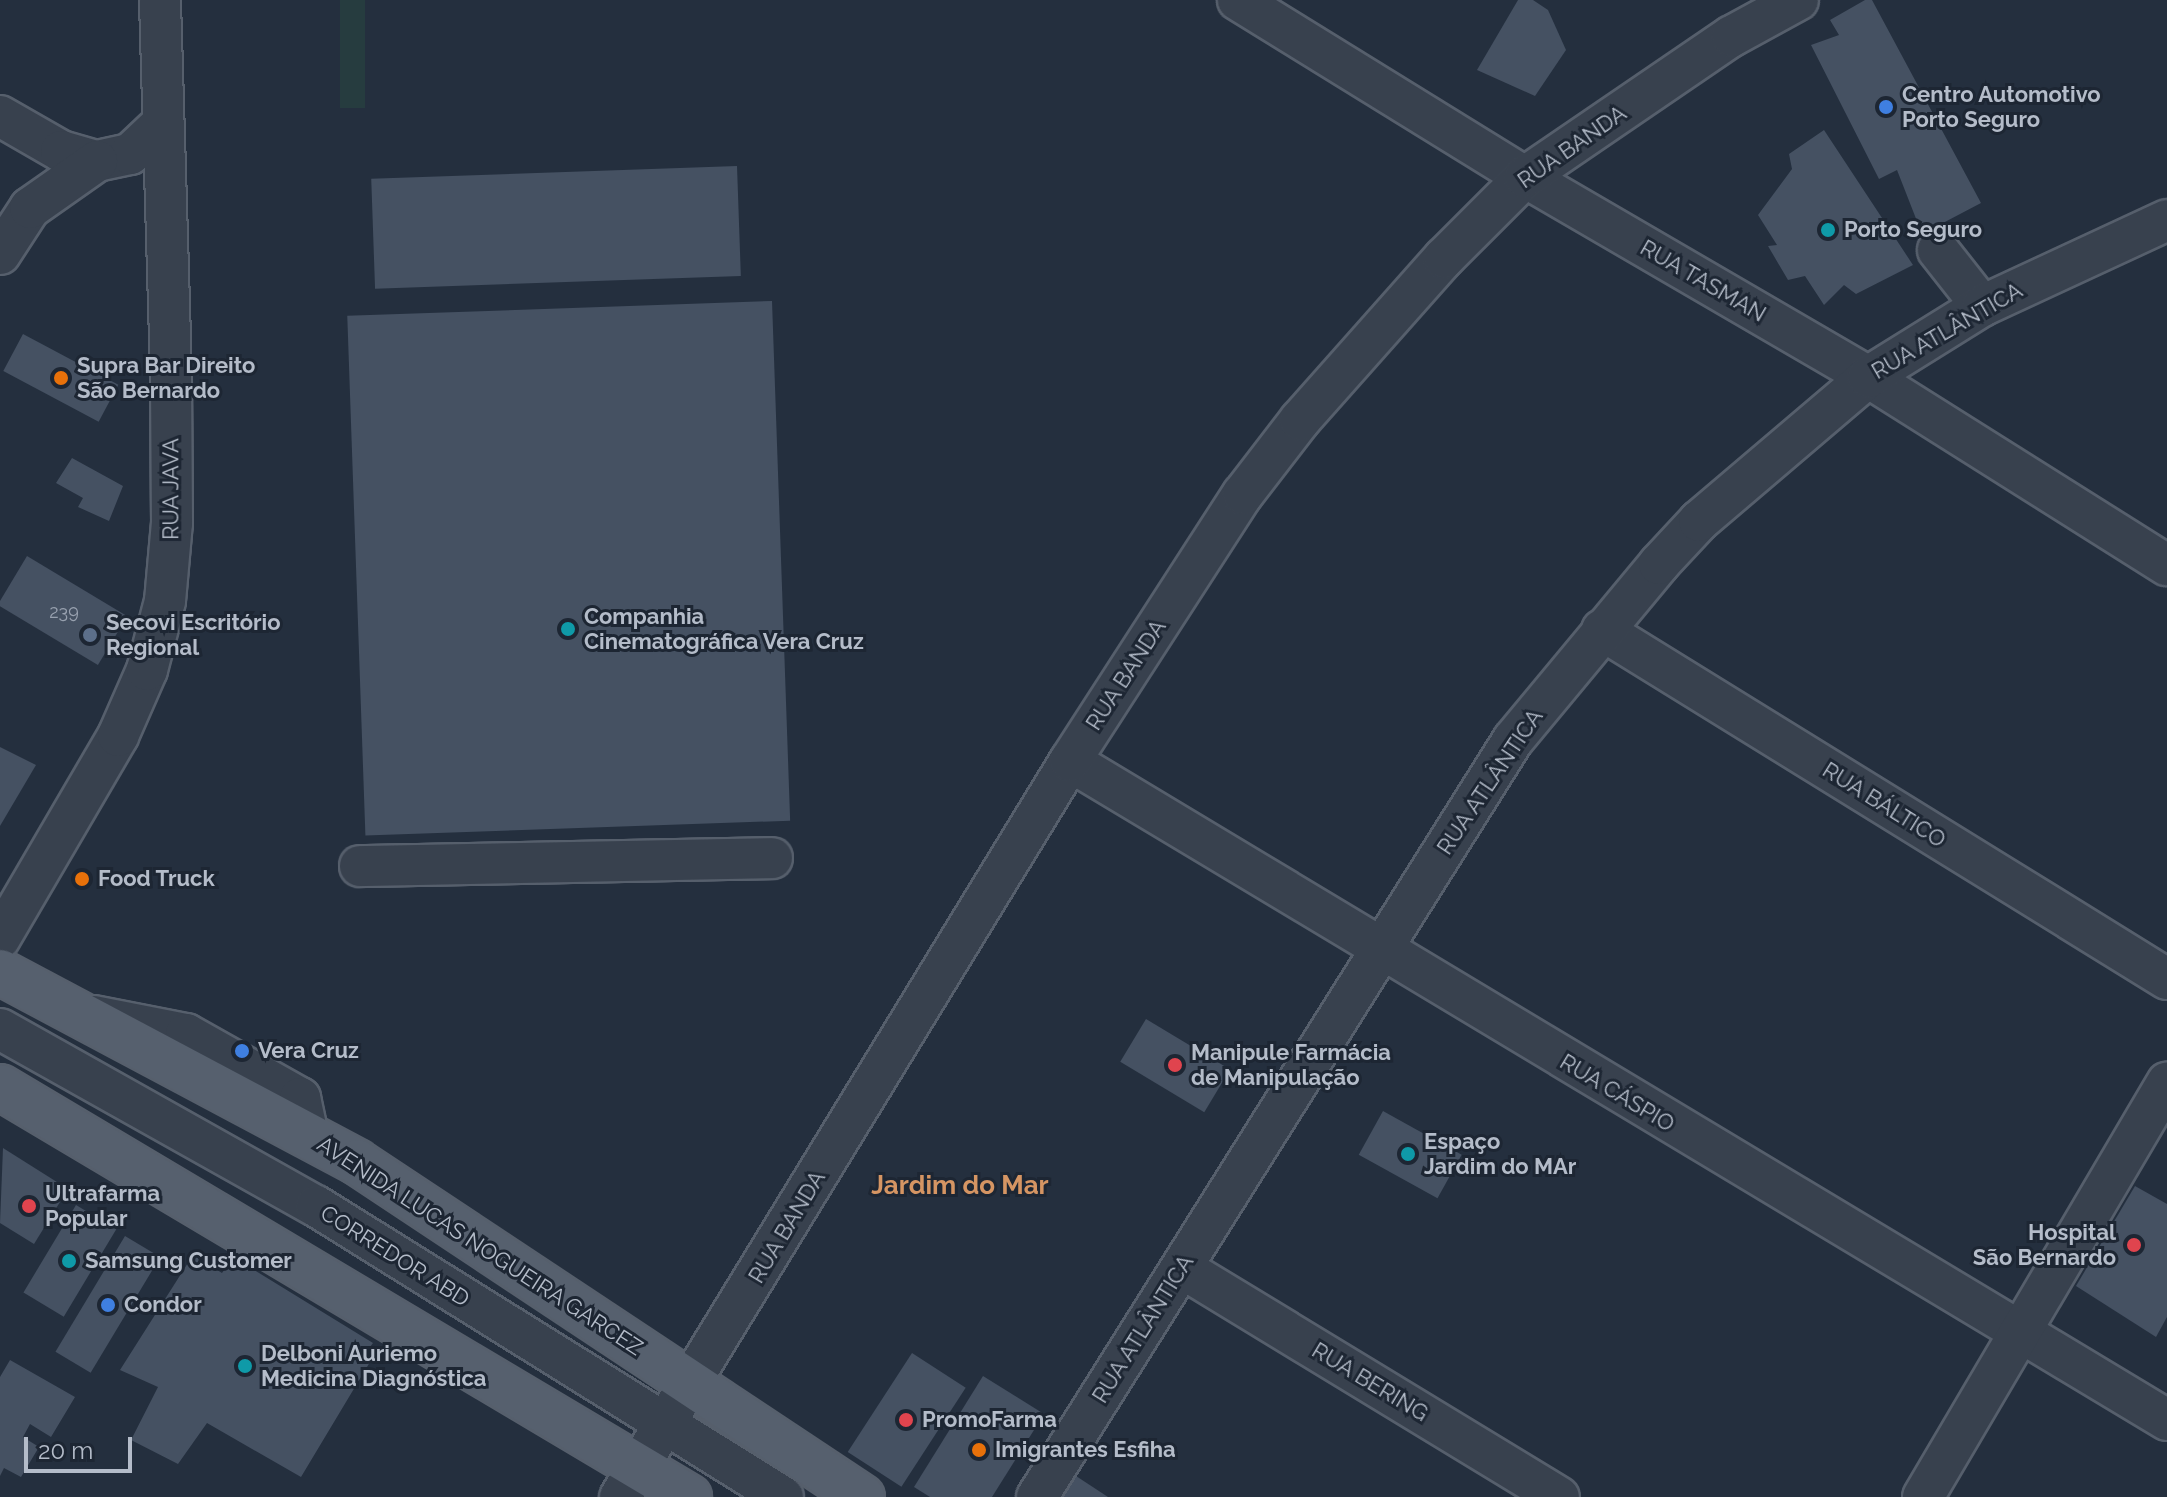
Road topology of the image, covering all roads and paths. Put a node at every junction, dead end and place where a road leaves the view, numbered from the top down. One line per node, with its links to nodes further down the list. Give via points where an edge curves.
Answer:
1 (160, 0): 5 (street, RUA JAVA)
2 (1798, 0): 7 (street, RUA BANDA, via 1732,36)
3 (1253, 5): 7 (street, RUA TASMAN)
4 (11, 122): 6 (street, via 61,151); 8 (street, via 30,165)
5 (163, 123): 6 (street, via 130,154); 19 (street, RUA JAVA, via 172,508 165,601 147,670 118,736)
6 (97, 161): 8 (street, via 62,182)
7 (1525, 177): 13 (street, RUA TASMAN); 16 (street, RUA BANDA, via 1444,258 1290,433 1243,494)
8 (23, 216): 11 (street)
9 (2167, 220): 12 (street, RUA ATLÂNTICA)
10 (1938, 250): 12 (street)
11 (0, 254)
12 (1982, 306): 13 (street, RUA ATLÂNTICA)
13 (1868, 377): 14 (street, RUA TASMAN); 15 (street, RUA ATLÂNTICA, via 1699,521)
14 (2167, 565)
15 (1602, 630): 20 (street, RUA ATLÂNTICA, via 1513,740); 22 (street, RUA BÁLTICO)
16 (1070, 761): 20 (street, RUA CÁSPIO); 28 (street, RUA BANDA)
17 (772, 858): 18 (street)
18 (360, 866)
19 (0, 938)
20 (1379, 951): 26 (street, RUA ATLÂNTICA); 27 (street, RUA CÁSPIO)
21 (0, 972): 28 (main road, AVENIDA LUCAS NOGUEIRA GARCEZ, via 357,1162)
22 (2167, 979)
23 (0, 1029): 30 (street, CORREDOR ABD, via 316,1206)
24 (2167, 1083): 27 (street)
25 (0, 1087): 31 (main road)
26 (1182, 1268): 35 (street, RUA ATLÂNTICA); 36 (street, RUA BERING)
27 (2022, 1333): 29 (street, RUA CÁSPIO); 37 (street)
28 (692, 1384): 30 (street, RUA BANDA); 34 (main road, AVENIDA LUCAS NOGUEIRA GARCEZ)
29 (2167, 1420)
30 (668, 1424): 31 (street, RUA BANDA); 33 (street, CORREDOR ABD)
31 (629, 1482): 32 (main road)
32 (689, 1497)
33 (783, 1497)
34 (862, 1497)
35 (1037, 1497)
36 (1559, 1497)
37 (1923, 1497)

